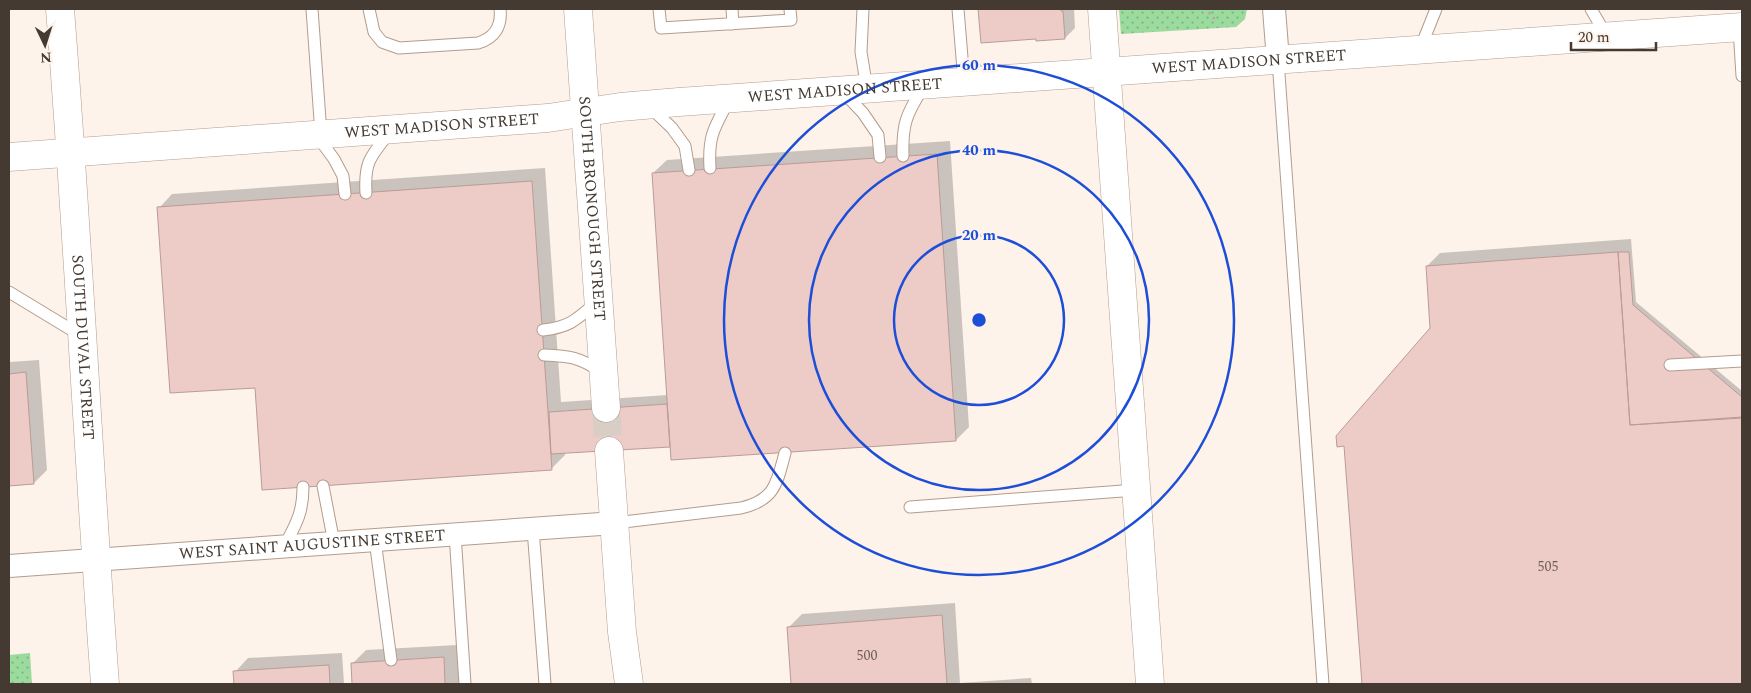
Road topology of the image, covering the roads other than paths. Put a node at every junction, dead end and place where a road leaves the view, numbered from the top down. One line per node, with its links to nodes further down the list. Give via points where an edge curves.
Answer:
1 (60, 9): 30 (main road, SOUTH DUVAL STREET)
2 (312, 9): 29 (lane)
3 (369, 9): 4 (lane, via 374,32 382,42 400,48 488,40 501,20)
4 (500, 9)
5 (578, 9): 27 (main road, SOUTH BRONOUGH STREET)
6 (659, 9): 15 (lane, via 661,28)
7 (732, 9): 15 (lane)
8 (790, 9): 15 (lane, via 790,20)
9 (863, 9): 24 (lane, via 862,52)
10 (958, 9): 22 (lane)
11 (1102, 9): 20 (main road)
12 (1274, 9): 19 (street)
13 (1436, 9): 18 (lane)
14 (1591, 9): 17 (lane)
15 (733, 24)
16 (1740, 28): 17 (main road, WEST MADISON STREET); 21 (lane)
17 (1607, 37): 18 (main road, WEST MADISON STREET)
18 (1420, 50): 19 (main road, WEST MADISON STREET)
19 (1278, 60): 20 (main road, WEST MADISON STREET); 67 (lane)
20 (1106, 72): 22 (main road, WEST MADISON STREET); 51 (main road)
21 (1742, 76)
22 (964, 82): 23 (main road, WEST MADISON STREET)
23 (924, 85): 24 (main road, WEST MADISON STREET); 31 (lane, via 908,110 902,133)
24 (854, 90): 25 (main road, WEST MADISON STREET); 33 (lane, via 878,135)
25 (730, 99): 26 (main road, WEST MADISON STREET); 34 (lane, via 713,129 709,148)
26 (648, 105): 27 (main road, WEST MADISON STREET); 35 (lane, via 685,146)
27 (585, 112): 28 (main road, WEST MADISON STREET, via 548,118); 39 (main road, SOUTH BRONOUGH STREET)
28 (392, 129): 29 (main road, WEST MADISON STREET); 36 (lane, via 370,157 365,176)
29 (318, 135): 30 (main road, WEST MADISON STREET); 37 (lane, via 343,176)
30 (72, 152): 32 (main road, WEST MADISON STREET); 41 (main road, SOUTH DUVAL STREET)
31 (903, 156)
32 (9, 157)
33 (880, 157)
34 (710, 168)
35 (689, 170)
36 (366, 192)
37 (345, 194)
38 (9, 292): 41 (lane)
39 (599, 301): 40 (lane, via 573,323); 45 (main road, SOUTH BRONOUGH STREET)
40 (543, 330)
41 (83, 337): 59 (main road, SOUTH DUVAL STREET)
42 (544, 355): 45 (lane, via 568,356 587,362)
43 (1742, 361): 44 (lane)
44 (1670, 365)
45 (604, 374): 46 (main road, SOUTH BRONOUGH STREET)
46 (606, 408)
47 (609, 451): 53 (main road)
48 (785, 453): 53 (lane, via 773,489 756,504)
49 (323, 486): 57 (lane)
50 (303, 487): 58 (lane, via 303,505)
51 (1136, 490): 52 (lane); 66 (main road)
52 (910, 507)
53 (614, 523): 54 (street, WEST SAINT AUGUSTINE STREET); 65 (main road)
54 (533, 529): 55 (street, WEST SAINT AUGUSTINE STREET); 64 (lane)
55 (455, 534): 56 (street, WEST SAINT AUGUSTINE STREET); 63 (lane)
56 (375, 540): 57 (street, WEST SAINT AUGUSTINE STREET); 61 (lane)
57 (334, 543): 58 (street, WEST SAINT AUGUSTINE STREET)
58 (284, 547): 59 (street, WEST SAINT AUGUSTINE STREET)
59 (96, 560): 60 (street, WEST SAINT AUGUSTINE STREET); 62 (main road, SOUTH DUVAL STREET)
60 (9, 566)
61 (391, 660)
62 (105, 684)
63 (465, 684)
64 (545, 684)
65 (628, 684)
66 (1150, 684)
67 (1323, 684)

